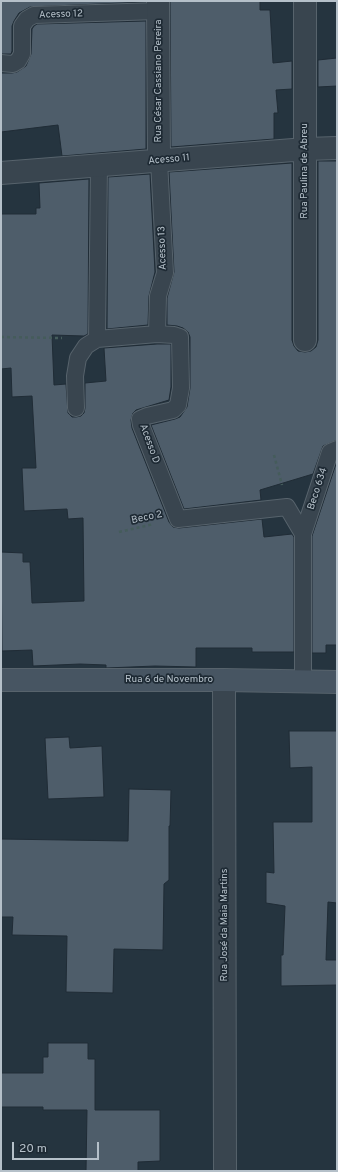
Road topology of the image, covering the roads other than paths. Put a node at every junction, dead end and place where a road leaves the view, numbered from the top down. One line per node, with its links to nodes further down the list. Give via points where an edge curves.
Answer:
1 (305, 1): 5 (street, Rua Paulina de Abreu)
2 (158, 6): 3 (lane, Acesso 12, via 34,15 22,26 22,54 18,61 13,64); 6 (street, Rua César Cassiano Pereira)
3 (1, 63)
4 (337, 148): 5 (street, Acesso 11)
5 (306, 149): 6 (street, Acesso 11); 11 (street, Rua Paulina de Abreu)
6 (159, 160): 7 (street, Acesso 11); 9 (lane, Acesso 13, via 165,273 158,296)
7 (99, 165): 8 (street, Acesso 11); 10 (lane)
8 (1, 173)
9 (157, 334): 10 (lane, Acesso D); 14 (lane, Acesso D, via 180,337 181,388 178,405 173,410 140,418 178,519 287,507)
10 (97, 339): 12 (lane, via 86,346 78,358 75,376)
11 (305, 340)
12 (76, 408)
13 (337, 449): 14 (lane, Beco 634, via 330,452)
14 (303, 534): 17 (lane)
15 (1, 680): 16 (street, Rua 6 de Novembro)
16 (224, 680): 17 (street, Rua 6 de Novembro); 19 (street, Rua José da Maia Martins)
17 (303, 681): 18 (street, Rua 6 de Novembro)
18 (337, 682)
19 (225, 1171)

